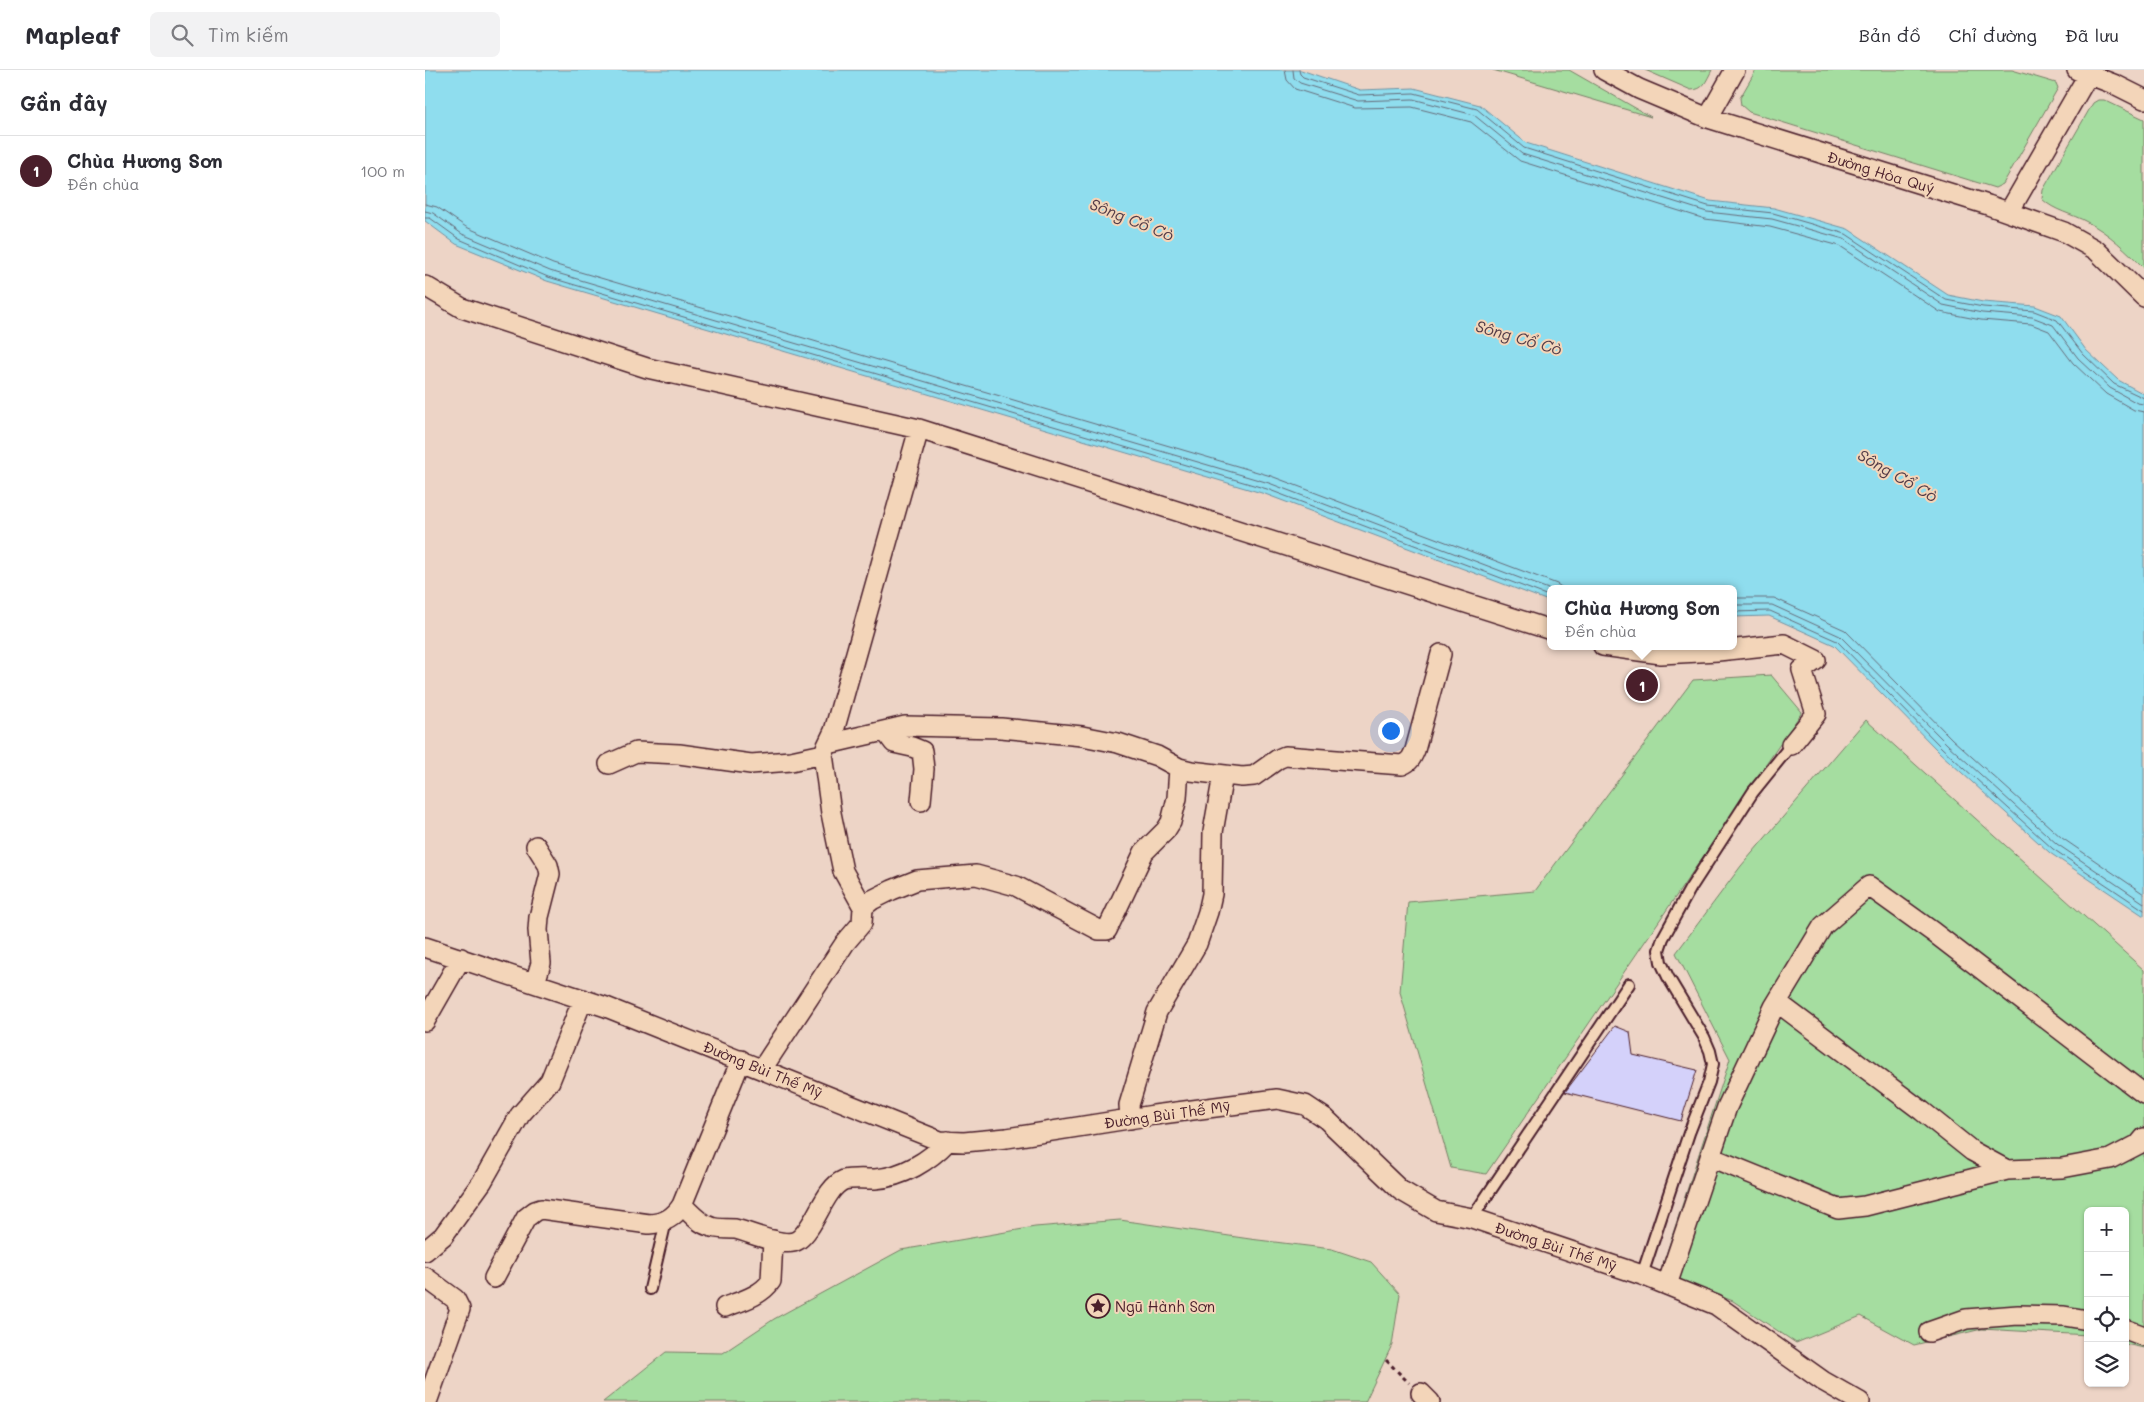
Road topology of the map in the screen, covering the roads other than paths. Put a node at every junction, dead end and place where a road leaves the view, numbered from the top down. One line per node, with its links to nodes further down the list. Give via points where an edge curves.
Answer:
1 (1604, 70): 5 (street, Đường Hòa Quý, via 1639,89)
2 (1735, 70): 5 (street)
3 (2085, 71): 4 (street); 6 (street)
4 (2144, 99)
5 (1708, 118): 6 (street, Đường Hòa Quý)
6 (2009, 212): 8 (street, Đường Hòa Quý, via 2089,245)
7 (425, 286): 9 (street, via 462,308 647,368)
8 (2144, 297)
9 (919, 429): 10 (street); 17 (street, via 834,731)
10 (1547, 629)
11 (1737, 649): 16 (street, via 1784,644 1816,660 1802,670 1816,714)
12 (1632, 650): 13 (street, via 1661,654)
13 (1727, 650)
14 (1441, 654): 20 (street, via 1421,732 1407,763 1285,756 1254,776)
15 (885, 731): 17 (street); 19 (street, via 905,726 931,726 1001,728 1082,736 1138,749); 21 (street, via 895,743 922,751)
16 (1791, 745): 44 (lane, via 1753,792 1691,889 1659,950 1668,976 1711,1051 1713,1064)
17 (825, 749): 18 (street, via 791,761 751,764 636,752); 23 (street, via 831,813 843,871)
18 (609, 764)
19 (1179, 768): 20 (street); 23 (street, via 1171,822 1143,852 1107,930 1099,930 1016,886 976,875 917,880 885,893)
20 (1223, 774): 34 (street, via 1213,832 1212,894 1208,912 1197,944 1157,1012 1129,1105)
21 (921, 800)
22 (536, 846): 26 (street, via 550,874 537,930 541,963)
23 (863, 907): 32 (street, via 862,923 845,943)
24 (425, 947): 25 (street, Đường Bùi Thế Mỹ)
25 (461, 958): 26 (street, Đường Bùi Thế Mỹ); 30 (street)
26 (535, 983): 28 (street, Đường Bùi Thế Mỹ)
27 (1629, 984): 40 (lane)
28 (583, 999): 31 (street, Đường Bùi Thế Mỹ); 43 (street, via 549,1081 520,1115 477,1190 443,1236)
29 (1777, 1002): 33 (street, via 1823,926 1869,886); 37 (street, via 1727,1107); 38 (street, via 1972,1151)
30 (425, 1021)
31 (741, 1060): 32 (street, Đường Bùi Thế Mỹ); 39 (street)
32 (762, 1068): 36 (street, Đường Bùi Thế Mỹ, via 940,1141)
33 (2144, 1094)
34 (1130, 1119): 36 (street, Đường Bùi Thế Mỹ, via 1007,1138); 40 (street, Đường Bùi Thế Mỹ, via 1277,1099 1305,1105 1326,1119 1400,1190 1436,1211)
35 (2144, 1138): 38 (street, via 2110,1159 2062,1168)
36 (948, 1141): 42 (street, via 917,1166 900,1173 882,1178 846,1179 833,1189 800,1239 788,1243)
37 (1710, 1157): 38 (street, via 1838,1209 1865,1206); 47 (street)
38 (2007, 1170)
39 (682, 1205): 41 (street); 42 (street, via 707,1226 737,1229)
40 (1472, 1218): 44 (street, Đường Bùi Thế Mỹ)
41 (666, 1221): 46 (street, via 649,1224 535,1210 526,1218); 48 (lane)
42 (773, 1240): 49 (street, via 771,1282 759,1293)
43 (425, 1251)
44 (1642, 1275): 47 (street, Đường Bùi Thế Mỹ)
45 (425, 1277): 54 (street, via 455,1299 460,1309)
46 (494, 1278)
47 (1667, 1285): 55 (street, Đường Bùi Thế Mỹ, via 1716,1305 1823,1381)
48 (650, 1289)
49 (725, 1307)
50 (2084, 1319): 52 (street, via 2065,1316 1967,1319)
51 (2129, 1330): 53 (street)
52 (1929, 1332)
53 (2144, 1336)
54 (427, 1402)
55 (1860, 1402)

